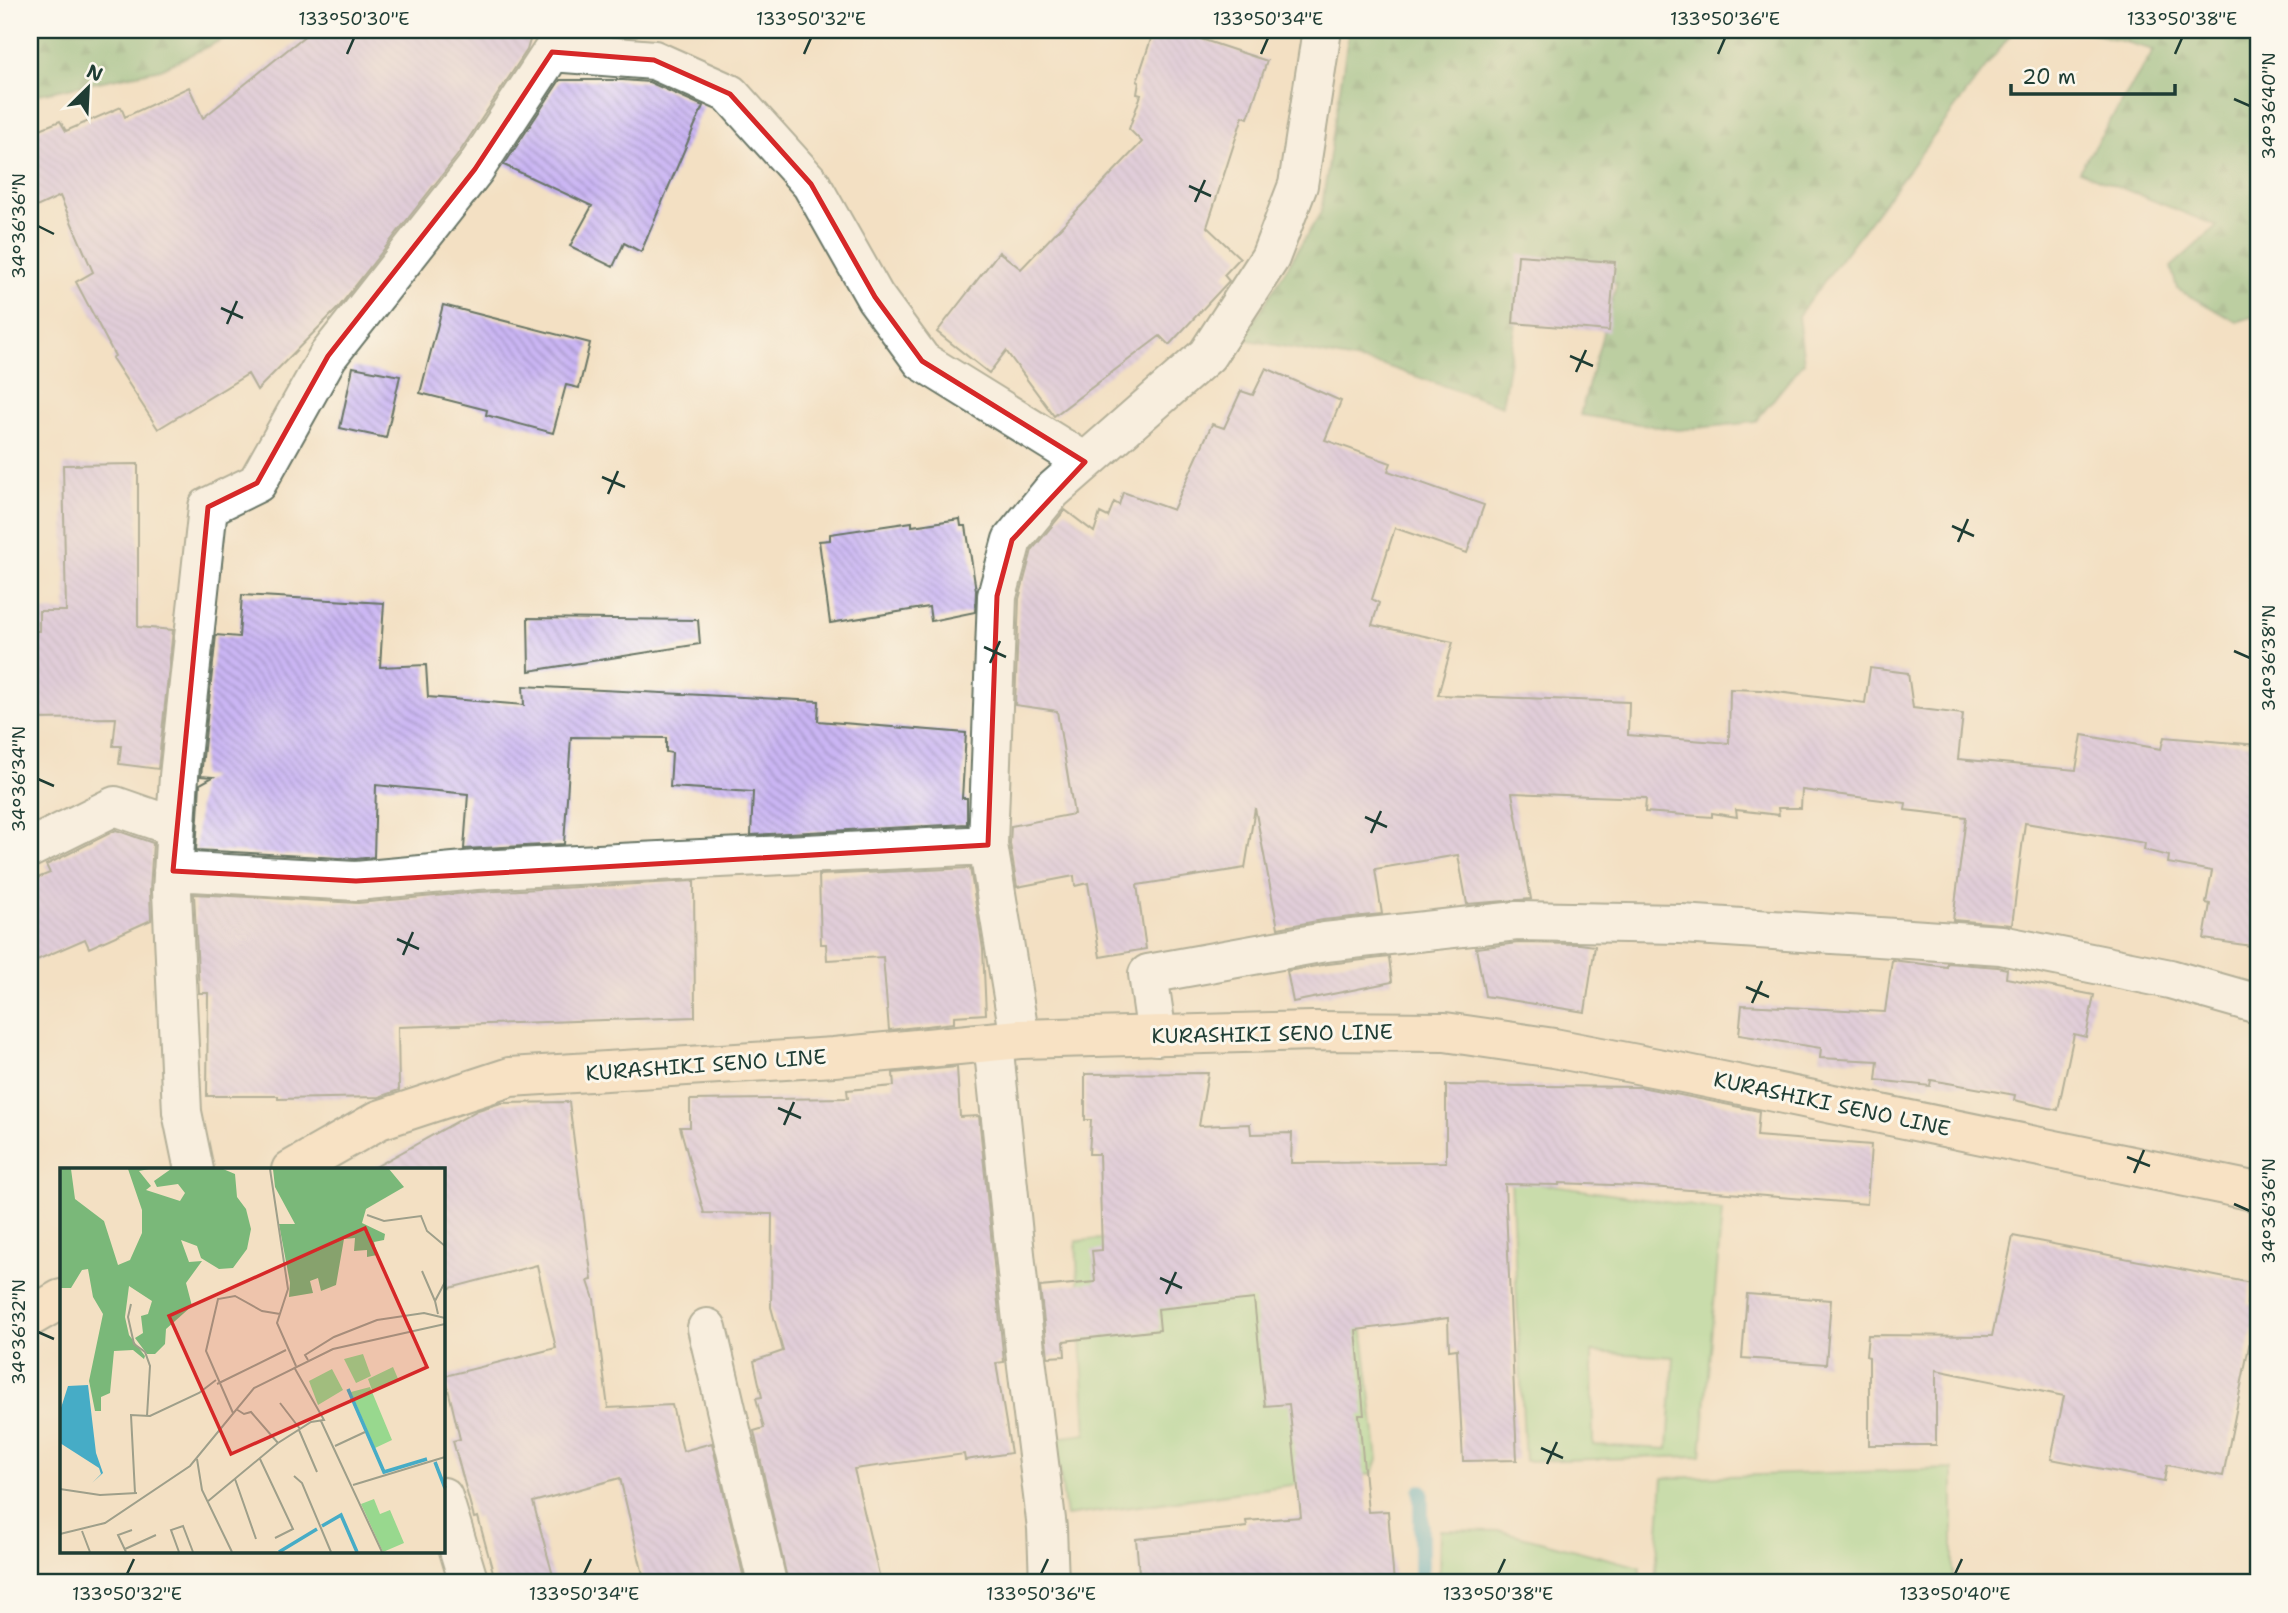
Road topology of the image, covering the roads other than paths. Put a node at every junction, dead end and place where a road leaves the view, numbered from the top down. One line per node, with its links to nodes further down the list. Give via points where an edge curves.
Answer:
1 (1322, 30): 2 (street, via 1298,186 1270,258 1207,355)
2 (1085, 461): 3 (street, via 922,361 875,297 811,184 730,93 654,60 552,52 475,169 328,356 257,483 208,507); 4 (street, via 1052,491 1012,540 997,596)
3 (176, 827): 5 (street, via 115,806); 6 (street)
4 (988, 845): 6 (street, via 476,870 356,881); 9 (street)
5 (30, 848)
6 (173, 871): 10 (street, via 182,1112)
7 (2258, 1004): 8 (street, via 2170,979 2001,945 1681,924 1517,920 1325,942 1148,974)
8 (1157, 1036): 9 (main road, KURASHIKI SENO LINE); 12 (main road, KURASHIKI SENO LINE, via 1445,1032 1678,1072)
9 (1007, 1040): 11 (main road, KURASHIKI SENO LINE, via 834,1057 510,1077 379,1120); 19 (street, via 1026,1350)
10 (194, 1168)
11 (295, 1168)
12 (2258, 1192)
13 (60, 1300): 14 (main road)
14 (30, 1317)
15 (707, 1328): 18 (street)
16 (444, 1499): 17 (street)
17 (469, 1583)
18 (767, 1583)
19 (1049, 1583)

